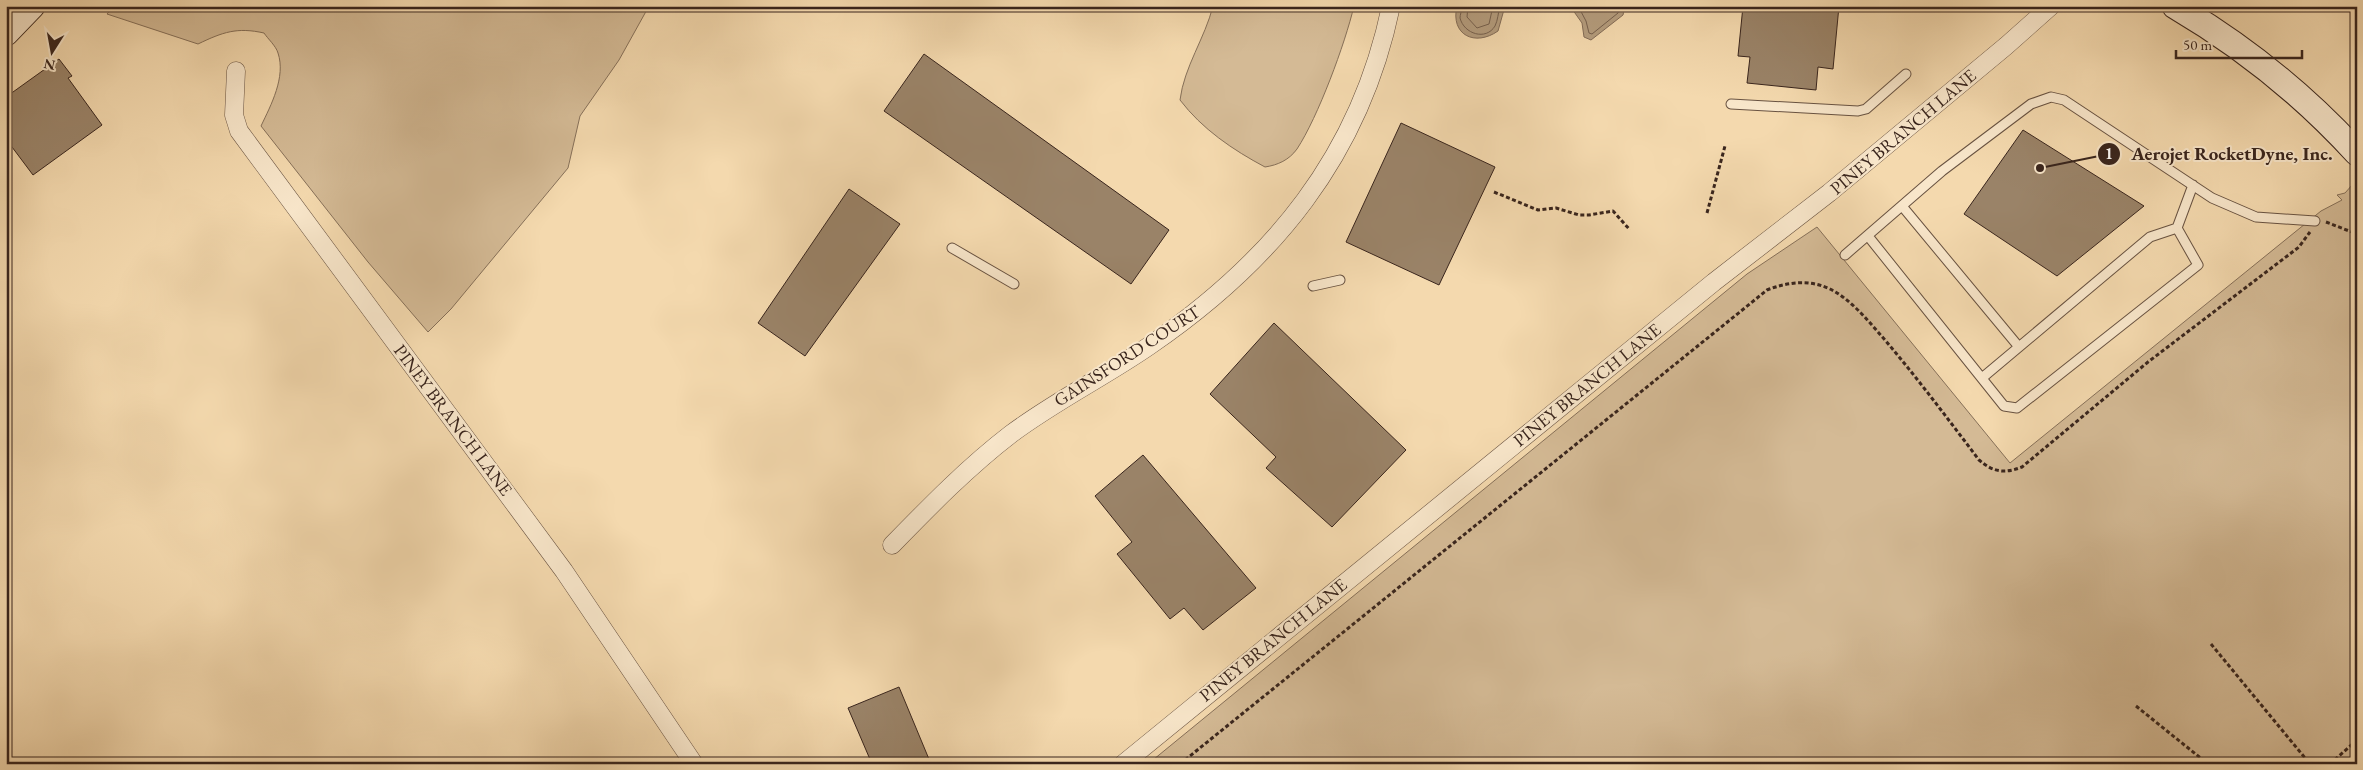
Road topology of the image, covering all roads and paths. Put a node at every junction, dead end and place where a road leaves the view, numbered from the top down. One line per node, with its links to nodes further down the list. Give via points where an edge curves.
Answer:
1 (32, 6): 5 (main road)
2 (1392, 6): 27 (street, GAINSFORD COURT, via 1370,78 1328,167 1295,216 1257,258 1226,288 1147,348 1010,435 961,475)
3 (2051, 6): 32 (street, PINEY BRANCH LANE, via 1829,193 1698,294)
4 (2175, 6): 10 (main road, via 2259,62 2303,99)
5 (6, 33)
6 (236, 71): 31 (street, PINEY BRANCH LANE, via 234,115 239,132 564,571)
7 (1906, 74): 8 (lane, via 1866,109 1858,111)
8 (1731, 104)
9 (1725, 146): 14 (path)
10 (2357, 153)
11 (2193, 186): 13 (lane, via 2064,100 2051,97 2031,104 1942,171); 15 (lane, via 2256,217); 16 (lane)
12 (1494, 192): 17 (path, via 1538,210 1556,208 1580,215 1613,211)
13 (1902, 206): 19 (lane); 25 (lane)
14 (1707, 213)
15 (2315, 221): 18 (path); 33 (path, via 2299,246 2148,362 2022,467 2010,471 1993,469 1978,460 1902,360 1844,298 1830,289 1800,282 1767,290)
16 (2177, 228): 25 (lane, via 2150,236); 26 (lane, via 2198,265 2018,408 2004,406)
17 (1630, 230)
18 (2357, 234)
19 (1868, 236): 21 (lane); 26 (lane)
20 (952, 248): 23 (lane)
21 (1845, 255)
22 (1340, 280): 24 (lane)
23 (1014, 284)
24 (1313, 286)
25 (2019, 346): 26 (lane)
26 (1982, 378)
27 (892, 545)
28 (2212, 644): 35 (path)
29 (2136, 706): 34 (path)
30 (2357, 740): 36 (path)
31 (694, 764)
32 (1123, 764)
33 (1180, 764)
34 (2208, 764)
35 (2310, 764)
36 (2330, 764)

